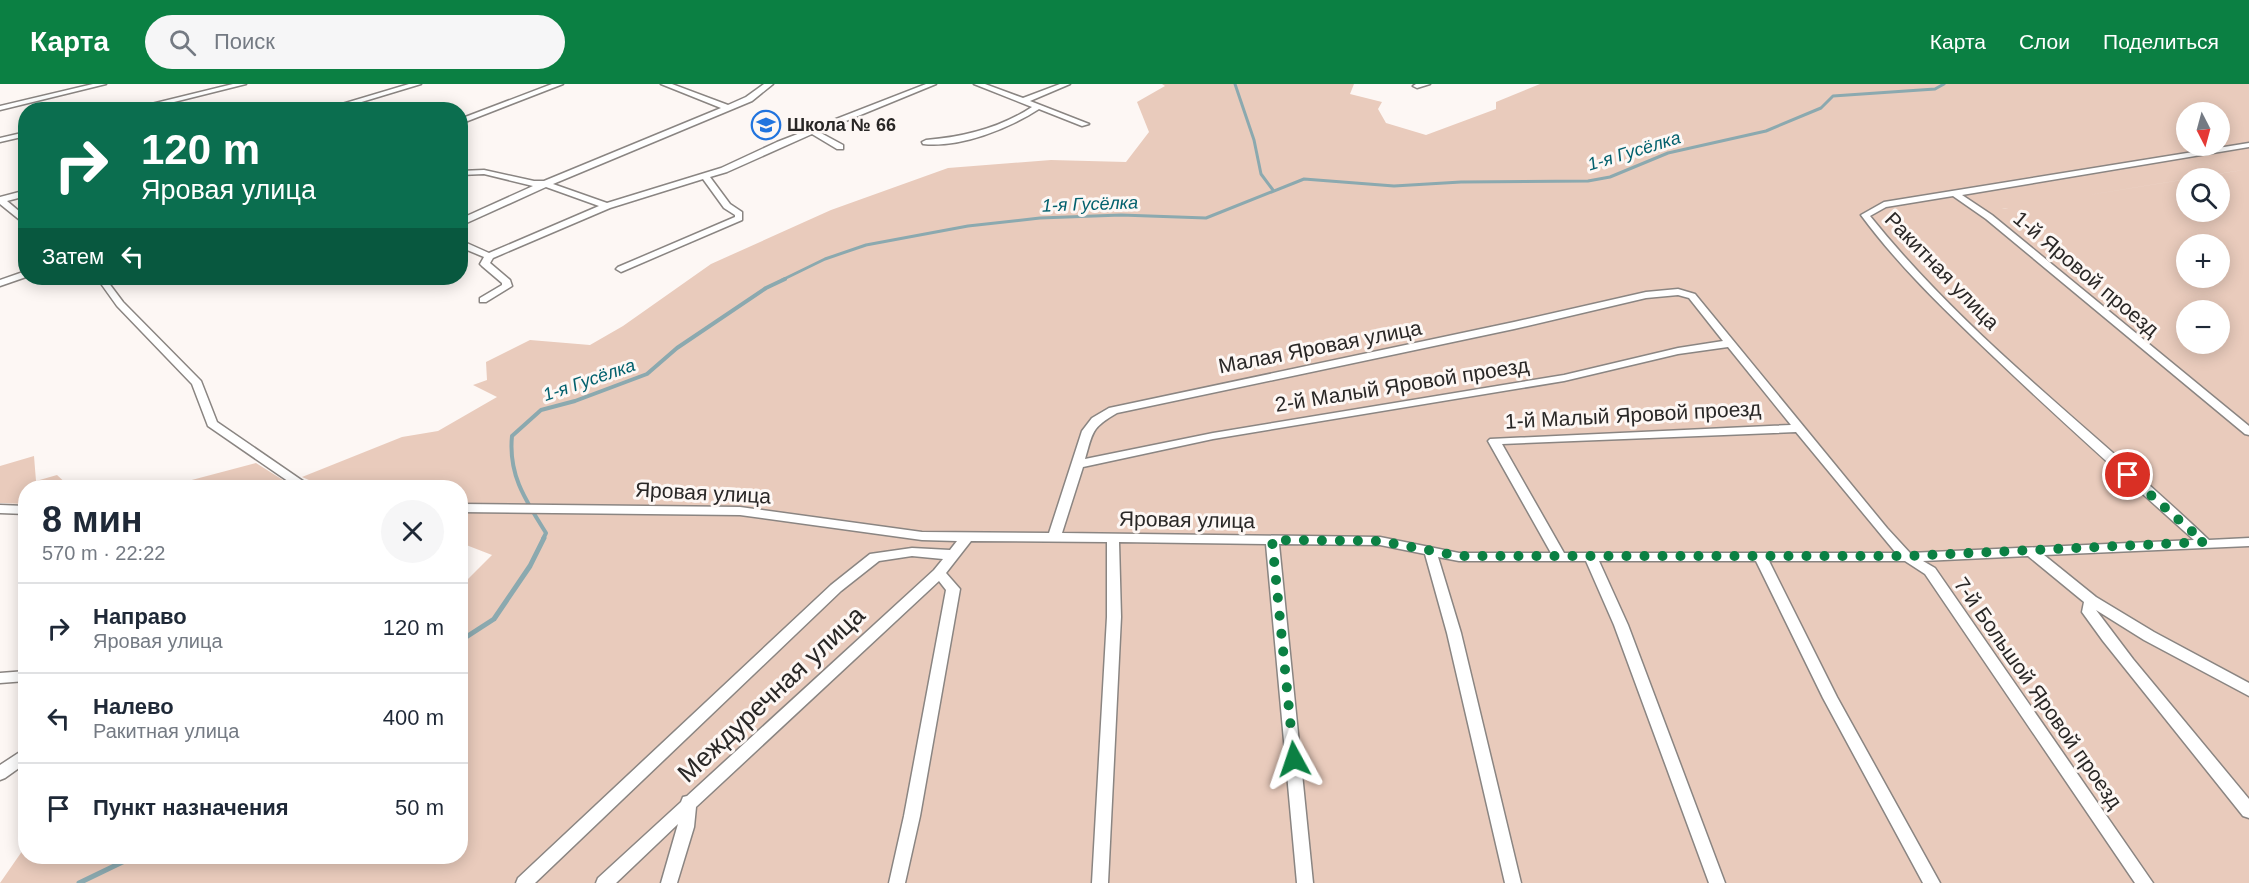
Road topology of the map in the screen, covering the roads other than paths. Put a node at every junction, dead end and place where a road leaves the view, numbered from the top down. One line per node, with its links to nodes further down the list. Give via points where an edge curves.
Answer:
1 (102, 84): 11 (street)
2 (242, 84): 12 (street)
3 (417, 84): 13 (street)
4 (559, 84): 18 (street)
5 (665, 84): 17 (street)
6 (769, 84): 17 (street, via 757,95)
7 (932, 84): 20 (street)
8 (978, 84): 10 (street)
9 (1066, 84): 10 (street)
10 (1026, 100): 15 (street)
11 (26, 102)
12 (164, 102)
13 (353, 102)
14 (18, 104): 16 (street)
15 (1037, 107): 19 (street); 23 (street, via 1004,126 962,138)
16 (0, 108)
17 (726, 108): 28 (street)
18 (468, 119)
19 (1085, 124)
20 (812, 131): 25 (street); 27 (street)
21 (18, 136): 22 (street)
22 (0, 140)
23 (926, 142)
24 (2249, 145): 29 (street, Ракитная улица)
25 (840, 147)
26 (468, 173): 28 (street)
27 (705, 176): 32 (street); 37 (street, via 739,218)
28 (546, 184): 32 (street); 34 (street)
29 (1954, 193): 45 (street, 1-й Яровой проезд, via 1989,217); 55 (street, Ракитная улица, via 1884,205 1864,215 1941,303 2043,400)
30 (18, 195): 31 (street)
31 (0, 200): 33 (street)
32 (607, 206): 36 (street)
33 (18, 215)
34 (468, 219)
35 (468, 247): 36 (street)
36 (489, 256): 42 (street, via 485,264 507,286)
37 (621, 268)
38 (18, 277): 39 (street)
39 (0, 283)
40 (106, 285): 47 (street, via 197,383 212,424)
41 (1678, 292): 43 (street, 7-й Большой Яровой проезд, via 1692,296); 46 (street, Малая Яровая улица, via 1113,410 1096,420 1088,431)
42 (483, 300)
43 (1731, 343): 44 (street, 7-й Большой Яровой проезд); 46 (street, 2-й Малый Яровой проезд, via 1678,351 1564,378 1213,436)
44 (1799, 428): 60 (street, 1-й Малый Яровой проезд, via 1494,441); 62 (street, 7-й Большой Яровой проезд)
45 (2249, 432)
46 (1078, 464): 52 (street, Малая Яровая улица)
47 (295, 480)
48 (468, 508): 51 (street, Яровая улица, via 740,511 922,536)
49 (0, 509): 50 (street)
50 (18, 510)
51 (967, 537): 52 (street, Яровая улица); 59 (street, Междуречная улица)
52 (1054, 538): 53 (street, Яровая улица)
53 (1113, 538): 54 (street, Яровая улица); 77 (street, via 1114,617)
54 (1272, 540): 57 (street, Яровая улица, via 1380,541); 78 (street)
55 (2204, 542): 56 (street, Яровая улица); 58 (street, Яровая улица)
56 (2249, 542)
57 (1431, 551): 60 (street, Яровая улица, via 1459,556); 79 (street, via 1455,633)
58 (2030, 551): 62 (street, Яровая улица); 65 (street)
59 (953, 555): 64 (street, Междуречная улица); 73 (street, via 912,552 875,557 836,588)
60 (1559, 556): 63 (street, Яровая улица)
61 (1760, 556): 62 (street, Яровая улица); 63 (street, Яровая улица); 81 (street, via 1830,698)
62 (1907, 556): 82 (street, 7-й Большой Яровой проезд, via 1930,571)
63 (1591, 557): 80 (street, via 1621,625)
64 (939, 573): 71 (street, Междуречная улица); 76 (street, via 952,590)
65 (2091, 600): 68 (street); 72 (street, via 2089,612 2114,648)
66 (18, 677): 67 (street)
67 (0, 678)
68 (2249, 690)
69 (18, 760): 70 (street)
70 (0, 774)
71 (689, 802): 74 (street, Междуречная улица); 75 (street, via 686,827)
72 (2249, 811)
73 (524, 883)
74 (604, 883)
75 (669, 883)
76 (897, 883)
77 (1100, 883)
78 (1305, 883)
79 (1512, 883)
80 (1717, 883)
81 (1932, 883)
82 (2145, 883)

